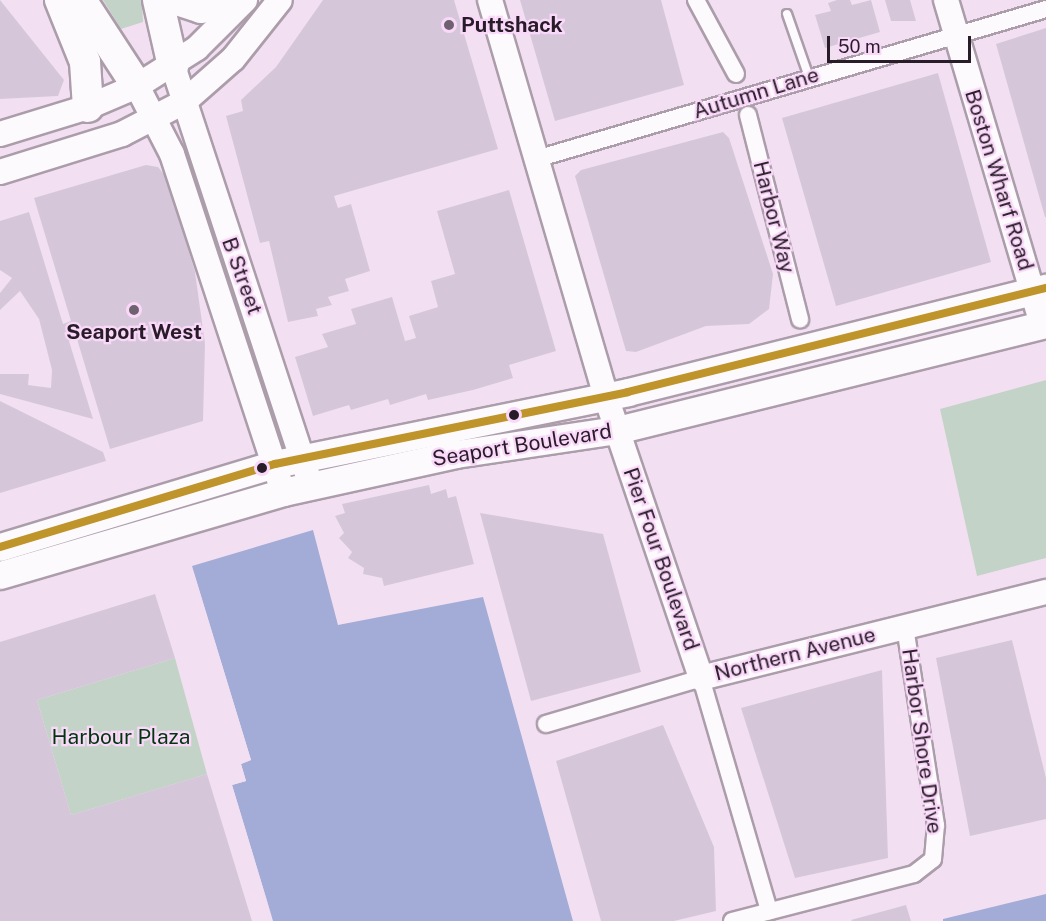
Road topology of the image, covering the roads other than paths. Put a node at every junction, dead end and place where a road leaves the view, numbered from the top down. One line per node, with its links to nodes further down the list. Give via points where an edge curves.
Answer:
1 (60, 0): 19 (highway, via 85,62)
2 (81, 0): 17 (highway)
3 (158, 0): 14 (highway)
4 (177, 0): 5 (highway, via 201,8)
5 (230, 0)
6 (245, 0): 14 (main road, via 216,32)
7 (280, 0): 18 (main road, via 233,59)
8 (490, 0): 23 (main road, Pier Four Boulevard)
9 (696, 0): 15 (street)
10 (946, 0): 13 (main road, Boston Wharf Road)
11 (1046, 9): 13 (street, Autumn Lane)
12 (787, 14): 16 (lane)
13 (956, 34): 16 (street, Autumn Lane); 25 (main road, Boston Wharf Road)
14 (172, 66): 17 (main road); 18 (main road, B Street)
15 (736, 74)
16 (808, 76): 23 (street, Autumn Lane)
17 (137, 86): 19 (main road); 21 (main road, B Street)
18 (184, 102): 21 (main road); 30 (main road, B Street)
19 (88, 107): 22 (main road)
20 (748, 115): 26 (street, Harbor Way)
21 (156, 119): 24 (main road, via 122,134); 31 (main road, B Street, via 172,154)
22 (0, 134)
23 (536, 159): 28 (main road, Pier Four Boulevard)
24 (0, 172)
25 (1039, 290): 27 (main road, Boston Wharf Road); 28 (main road, Seaport Boulevard)
26 (800, 319)
27 (1044, 324): 29 (main road, Seaport Boulevard)
28 (606, 397): 29 (main road, Pier Four Boulevard); 30 (main road, Seaport Boulevard)
29 (617, 430): 32 (main road, Seaport Boulevard, via 446,456); 38 (main road, Pier Four Boulevard)
30 (303, 459): 31 (main road, Seaport Boulevard); 32 (main road, B Street)
31 (275, 464): 33 (main road, B Street); 34 (main road, Seaport Boulevard)
32 (310, 485): 33 (main road, Seaport Boulevard)
33 (283, 492): 35 (main road, Seaport Boulevard)
34 (0, 547)
35 (0, 575)
36 (1046, 592): 37 (main road, Northern Avenue)
37 (905, 627): 38 (main road, Northern Avenue); 40 (street, Harbor Shore Drive, via 936,825 933,857 914,874)
38 (701, 678): 39 (street, Northern Avenue); 40 (street, Pier Four Boulevard)
39 (546, 724)
40 (769, 911): 41 (street, Harbor Shore Drive)
41 (732, 921)

